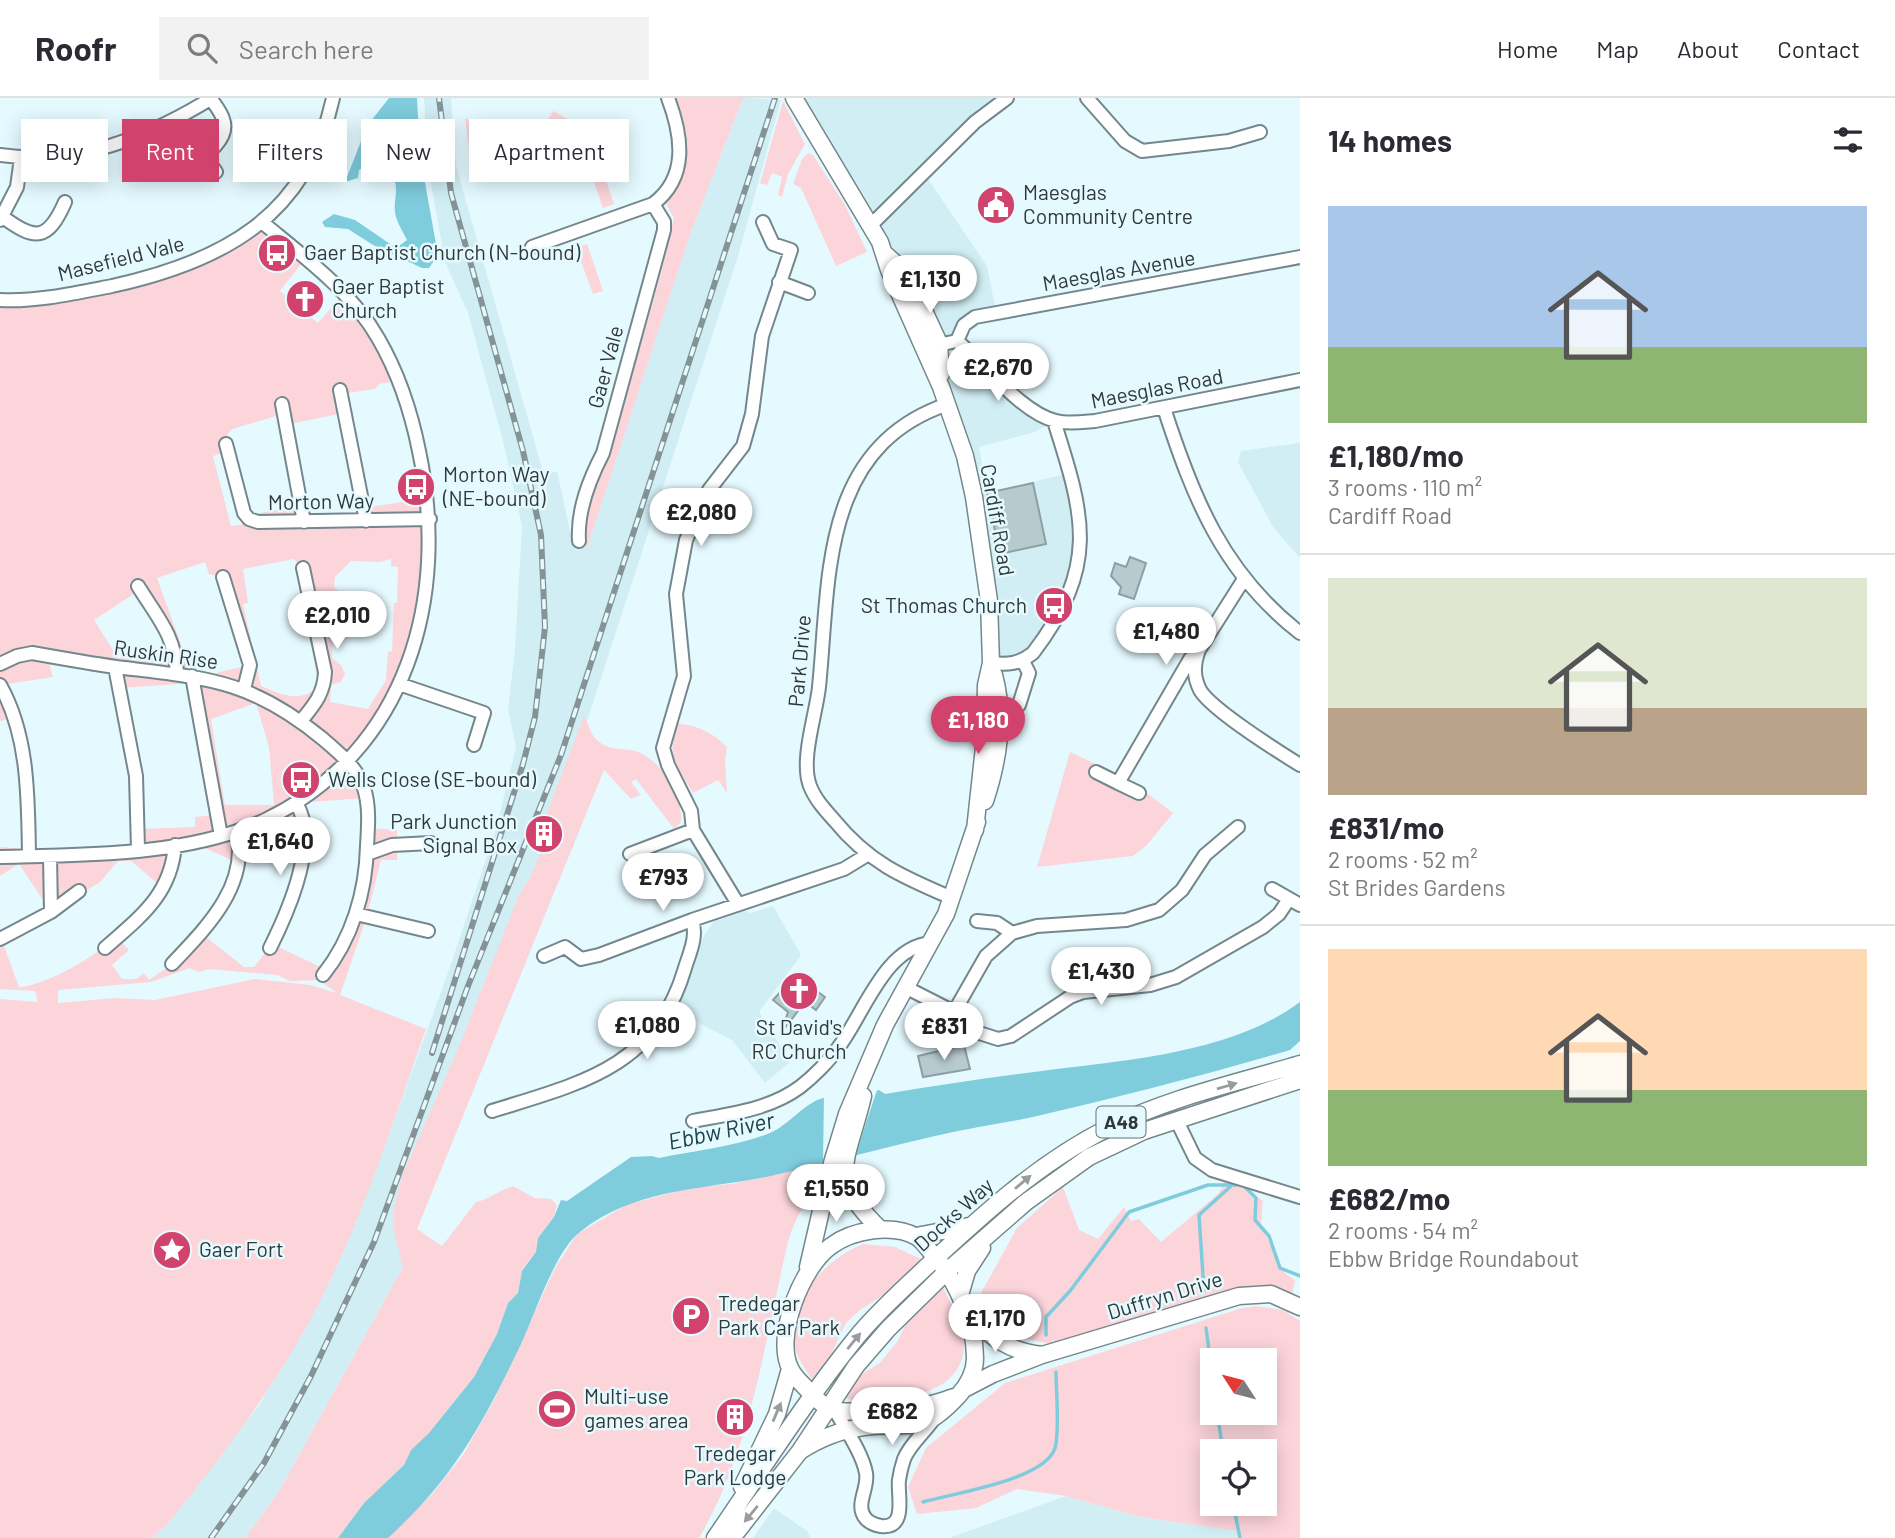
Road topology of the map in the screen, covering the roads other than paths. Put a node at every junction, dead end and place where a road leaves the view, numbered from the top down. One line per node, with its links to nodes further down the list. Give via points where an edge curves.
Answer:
1 (211, 98): 8 (street, via 223,117); 9 (street, via 142,136)
2 (333, 98): 16 (street, Masefield Vale, via 310,163)
3 (794, 98): 17 (main road, Cardiff Road)
4 (1007, 98): 17 (street, via 975,122)
5 (1087, 98): 7 (street, via 1125,141 1142,151 1230,141)
6 (669, 102): 13 (street, via 680,136 679,163 670,188)
7 (1260, 132)
8 (219, 137)
9 (108, 147)
10 (0, 155): 11 (street)
11 (21, 158): 14 (street, via 17,187)
12 (65, 202): 14 (street, via 58,218 41,232 23,232)
13 (653, 204): 18 (street); 35 (street, Gaer Vale, via 664,230 603,453 594,465 578,523)
14 (1, 218)
15 (763, 222): 20 (street, via 773,244 791,250)
16 (263, 223): 22 (street, Masefield Vale, via 228,247 165,273 82,292); 32 (street, via 352,303 377,335 398,375 413,424)
17 (871, 225): 24 (main road, Cardiff Road, via 889,271)
18 (532, 247)
19 (1300, 257): 23 (street, Maesglas Avenue, via 975,317 964,325)
20 (779, 282): 21 (street); 61 (street, via 762,336 743,446 709,490 686,540 677,576 684,676 663,748 691,811)
21 (808, 293)
22 (0, 300)
23 (957, 341): 24 (street); 30 (street, via 1023,402)
24 (932, 346): 28 (main road, Cardiff Road)
25 (1300, 380): 29 (street, Maesglas Road)
26 (340, 390): 33 (street)
27 (282, 404): 34 (street)
28 (948, 404): 43 (main road, Cardiff Road, via 974,497 989,601); 69 (street, Park Drive, via 910,421 874,452 842,514 826,585 819,685 806,775 819,802)
29 (1164, 408): 30 (street, Maesglas Road, via 1095,421); 38 (street, via 1208,525)
30 (1054, 421): 42 (street, via 1072,477 1081,551 1076,577 1062,606 1042,641)
31 (226, 444): 34 (street, Morton Way, via 249,519)
32 (430, 519): 33 (street, Morton Way); 48 (street, via 428,574)
33 (366, 521): 34 (street, Morton Way)
34 (304, 522)
35 (579, 541)
36 (303, 568): 52 (street, via 325,672 319,699)
37 (223, 577): 50 (street, via 250,665)
38 (1244, 579): 40 (street); 41 (street)
39 (138, 586): 46 (street, via 172,640)
40 (1300, 633)
41 (1199, 650): 55 (street, via 1196,679 1202,693); 57 (street)
42 (1023, 661): 43 (street); 51 (street, via 1029,673)
43 (991, 663): 75 (main road, Cardiff Road, via 975,830)
44 (0, 664): 45 (street, Ruskin Rise, via 32,653)
45 (116, 667): 46 (street, Ruskin Rise); 66 (street, via 136,776)
46 (177, 673): 47 (street, Ruskin Rise)
47 (192, 676): 50 (street, Ruskin Rise); 63 (street)
48 (400, 684): 53 (street, via 484,713); 54 (street, via 370,735)
49 (0, 685): 70 (street, via 20,737 27,782)
50 (244, 689): 52 (street, Ruskin Rise)
51 (1019, 705)
52 (301, 721): 54 (street, Ruskin Rise)
53 (474, 744)
54 (347, 760): 59 (street); 67 (street, via 366,798)
55 (1300, 765)
56 (1096, 772): 57 (street)
57 (1118, 782): 58 (street)
58 (1139, 793)
59 (296, 803): 62 (street); 87 (street, via 305,822 303,858)
60 (1238, 827): 83 (street, via 1219,840 1182,890 1159,910 1126,920 1038,926)
61 (693, 830): 68 (street); 77 (street)
62 (237, 832): 63 (street); 89 (street, via 241,856 233,882 207,928)
63 (221, 836): 65 (street)
64 (431, 843): 67 (street, via 392,845)
65 (175, 845): 66 (street); 86 (street, via 173,869 163,888 148,909)
66 (138, 849): 71 (street)
67 (367, 854): 79 (street)
68 (630, 855)
69 (867, 855): 75 (street, Park Drive); 77 (street, via 844,869)
70 (29, 856): 71 (street); 72 (street)
71 (50, 856): 78 (street)
72 (0, 857)
73 (1272, 889): 76 (street)
74 (79, 891): 78 (street)
75 (952, 898): 85 (main road, Cardiff Road)
76 (1295, 902): 92 (street, via 1263,927 1176,977 1150,985 1083,992 1011,1036 985,1037)
77 (738, 904): 80 (street)
78 (51, 912): 84 (street)
79 (356, 914): 82 (street); 90 (street)
80 (692, 920): 88 (street, via 599,955 581,959 565,947); 95 (street, via 696,932 678,993 634,1050 608,1070 578,1084)
81 (977, 921): 83 (street, via 997,923)
82 (428, 931)
83 (1012, 933): 92 (street, via 986,957)
84 (0, 939)
85 (931, 943): 91 (main road, Cardiff Road); 97 (street, via 916,944 904,953 869,995 837,1051 799,1087 756,1109)
86 (105, 948)
87 (270, 948)
88 (544, 956)
89 (172, 964)
90 (323, 975)
91 (905, 987): 92 (street); 98 (main road, Cardiff Road, via 873,1055)
92 (954, 1012)
93 (1300, 1065): 100 (main road, Docks Way / A48, one-way to 93, via 1033,1174 1107,1128 1172,1102)
94 (1300, 1080): 96 (main road, Docks Way / A48)
95 (492, 1111)
96 (1175, 1119): 99 (street, via 1195,1158 1212,1170); 101 (main road, Docks Way / A48, via 1089,1157)
97 (693, 1121)
98 (838, 1162): 102 (main road, Cardiff Road, via 860,1210); 106 (main road, Cardiff Road)
99 (1300, 1197)
100 (970, 1226): 103 (main road, A48); 104 (main road, Docks Way / A48)
101 (995, 1228): 105 (main road, Docks Way / A48); 107 (main road, A48, via 967,1271)
102 (880, 1229): 103 (main road); 106 (main road, via 831,1246)
103 (916, 1236): 104 (main road)
104 (936, 1258): 105 (main road); 113 (main road, Docks Way / A48, one-way to 104, via 874,1317)
105 (946, 1272): 107 (main road); 114 (main road, Docks Way / A48, via 856,1366)
106 (806, 1276): 111 (main road, via 790,1319)
107 (960, 1295): 109 (main road)
108 (1300, 1307): 110 (main road, Duffryn Drive, via 1271,1294 1239,1296)
109 (965, 1311): 110 (main road, Duffryn Drive, via 1007,1347); 112 (main road, via 975,1362)
110 (1042, 1355): 112 (main road, Duffryn Drive)
111 (790, 1369): 113 (main road); 118 (main road, A48, one-way to 111, via 777,1414)
112 (962, 1392): 114 (main road, via 923,1406); 115 (main road)
113 (813, 1396): 114 (main road); 118 (main road, Docks Way / A48)
114 (832, 1409): 116 (street); 117 (main road, Docks Way / A48)
115 (933, 1420): 116 (main road, A48, via 914,1426); 116 (street, via 904,1459 898,1518 886,1526 872,1523 862,1512 866,1471)
116 (845, 1430): 117 (main road, A48)
117 (800, 1451): 120 (main road, A48, one-way to 120)
118 (729, 1519): 119 (main road, A48)
119 (715, 1538)
120 (732, 1538)

